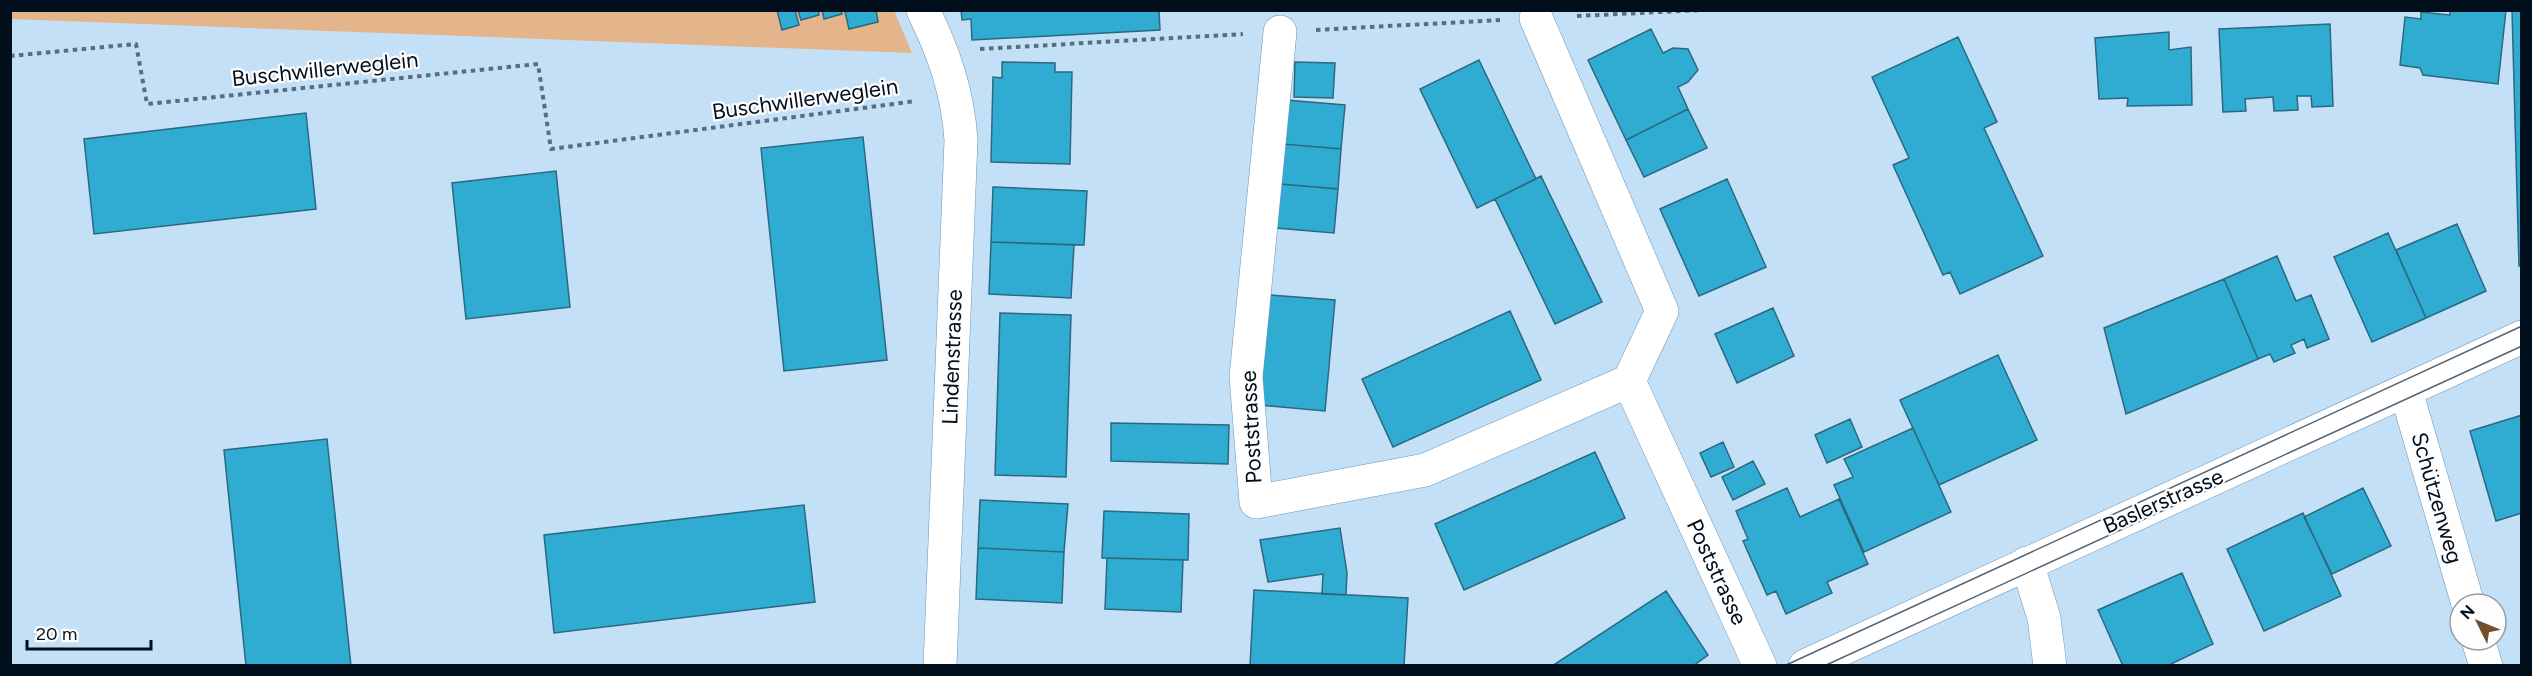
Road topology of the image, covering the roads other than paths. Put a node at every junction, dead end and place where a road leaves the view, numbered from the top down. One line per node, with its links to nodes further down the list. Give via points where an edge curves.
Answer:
1 (923, 10): 9 (street, Lindenstrasse, via 944,51 959,107 961,140)
2 (1536, 18): 5 (street, via 1662,311)
3 (1280, 32): 5 (street, Poststrasse, via 1246,377 1256,502 1425,470)
4 (2522, 337): 6 (street, Baslerstrasse)
5 (1629, 381): 10 (street, Poststrasse)
6 (2406, 392): 7 (street, Baslerstrasse); 8 (street, Schützenweg)
7 (2027, 562): 11 (street, Baslerstrasse); 12 (street, via 2044,618)
8 (2464, 592)
9 (940, 666)
10 (1760, 666)
11 (1805, 666)
12 (2050, 666)

